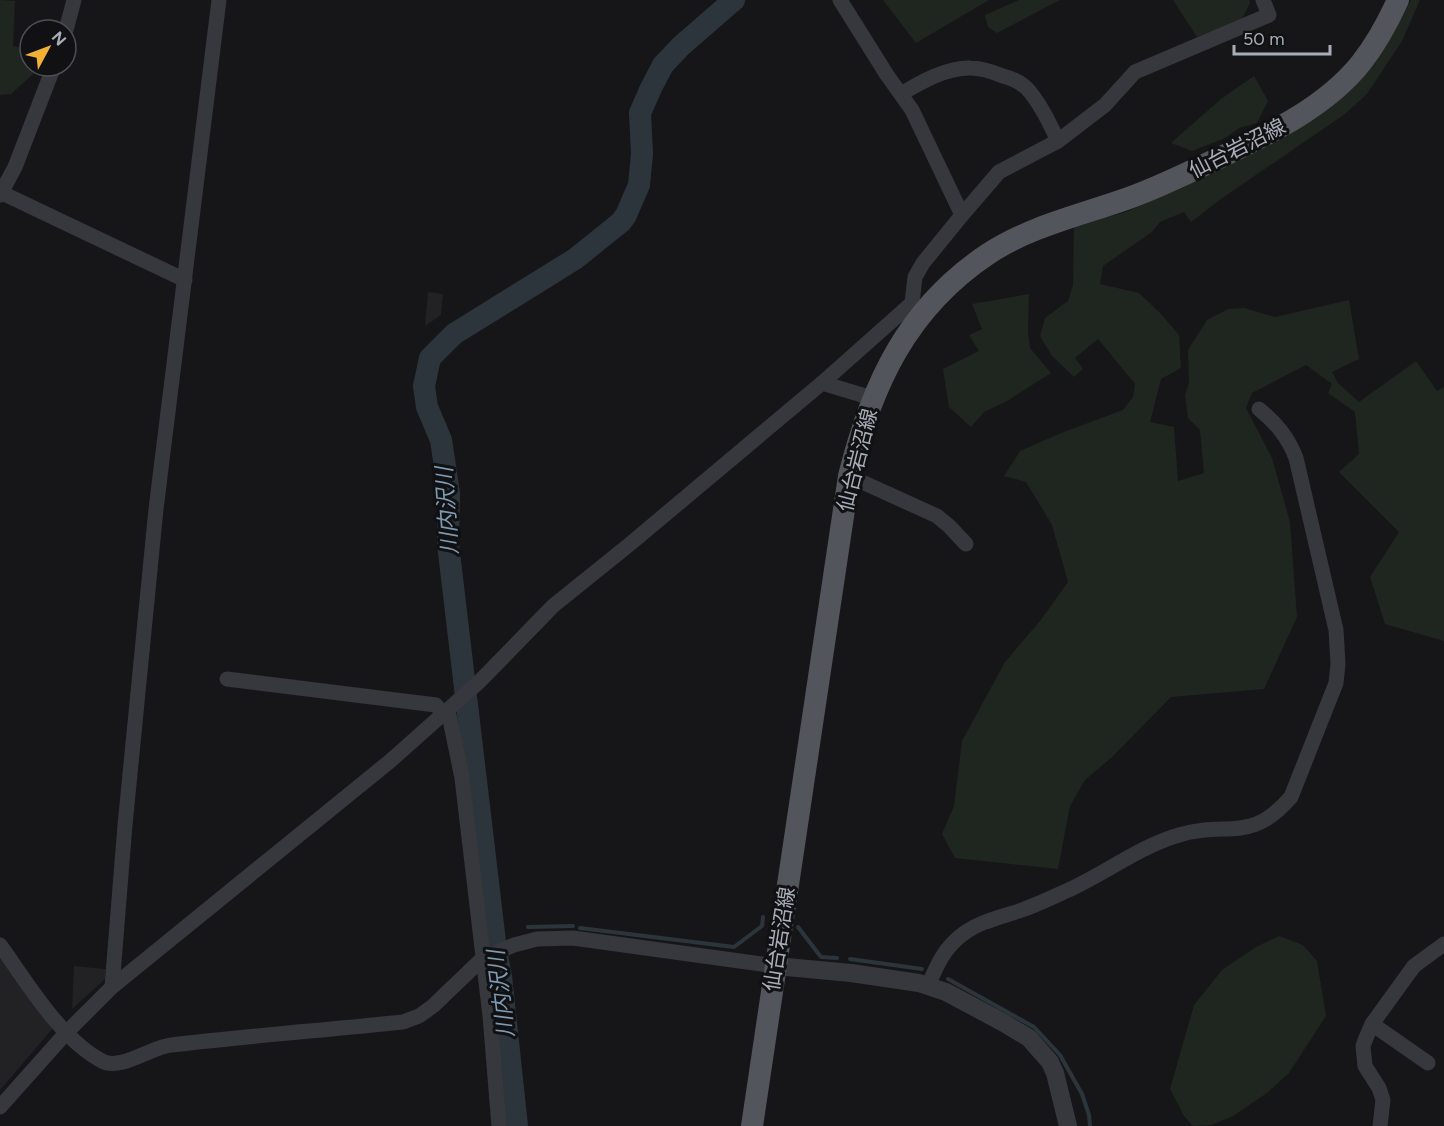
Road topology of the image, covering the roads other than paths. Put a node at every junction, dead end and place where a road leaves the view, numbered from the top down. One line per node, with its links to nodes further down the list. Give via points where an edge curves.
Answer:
1 (74, 0): 6 (street)
2 (219, 0): 12 (street)
3 (840, 0): 8 (street)
4 (1263, 0): 9 (street, via 1269,15 1135,72 1105,105)
5 (1398, 0): 14 (main road, 仙台岩沼線, via 1361,63 1318,102 1288,122 1170,182 1024,235 974,264 916,320)
6 (69, 18)
7 (49, 78): 10 (street)
8 (901, 93): 9 (street, via 948,72 970,68 994,73 1016,80 1029,90); 11 (street, via 924,132)
9 (1058, 141): 11 (street, via 999,172)
10 (1, 194): 12 (street)
11 (962, 215): 13 (street, via 915,277 912,303)
12 (185, 280): 25 (street, via 156,510)
13 (822, 382): 14 (street); 19 (street, via 560,599)
14 (872, 398): 16 (main road, 仙台岩沼線)
15 (1259, 409): 24 (street, via 1283,432 1296,458 1336,630 1336,683 1291,797 1280,810 1248,828 1181,834 1158,842 1066,891 976,925 943,953)
16 (849, 476): 17 (street, via 937,516); 23 (main road, 仙台岩沼線)
17 (966, 544)
18 (228, 679): 19 (street)
19 (448, 709): 22 (street, via 462,778); 25 (street, via 389,762)
20 (1444, 944): 26 (street, via 1414,966)
21 (0, 945): 27 (street)
22 (484, 958): 23 (street, via 537,939 573,938); 27 (street, via 433,1006 403,1022 167,1045 111,1064 85,1050); 30 (street)
23 (776, 966): 24 (street); 31 (main road, 仙台岩沼線)
24 (928, 986): 32 (street, via 1018,1031 1036,1046 1055,1073)
25 (112, 987): 27 (street)
26 (1372, 1024): 28 (street); 33 (street, via 1363,1057 1383,1100)
27 (66, 1033): 29 (street)
28 (1428, 1063)
29 (0, 1107)
30 (500, 1126)
31 (752, 1126)
32 (1068, 1126)
33 (1380, 1126)

